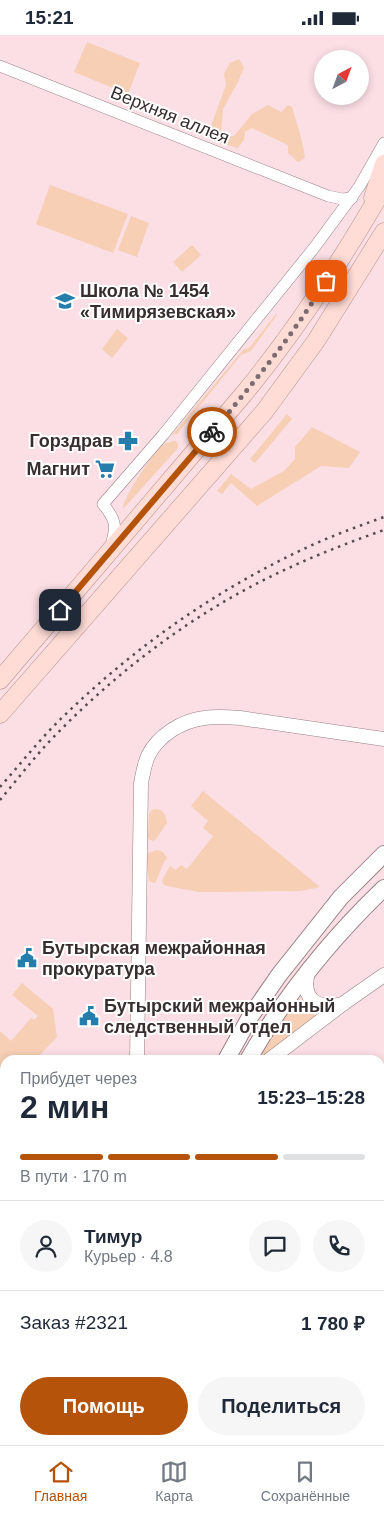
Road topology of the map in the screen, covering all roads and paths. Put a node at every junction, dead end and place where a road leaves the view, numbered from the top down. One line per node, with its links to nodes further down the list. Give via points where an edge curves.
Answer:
1 (0, 66): 5 (street, Верхняя аллея)
2 (384, 143): 6 (street)
3 (384, 164): 8 (main road)
4 (384, 187): 8 (main road)
5 (328, 196): 6 (street, Верхняя аллея); 7 (street)
6 (352, 198): 7 (street)
7 (340, 214): 12 (street, via 163,435 103,504 114,521)
8 (366, 218): 12 (main road, via 275,356)
9 (384, 232): 11 (main road)
10 (384, 245): 11 (main road)
11 (365, 264): 14 (main road, via 316,341 264,411)
12 (108, 553): 13 (main road)
13 (0, 680)
14 (0, 714)
15 (384, 739): 21 (street, via 218,717 188,722 156,744 148,757 141,783)
16 (384, 854): 22 (main road, via 341,897 278,975)
17 (384, 888): 18 (main road)
18 (308, 972): 20 (street, via 306,993 312,1000 321,1005); 23 (main road)
19 (384, 975): 20 (street)
20 (344, 1003): 24 (street)
21 (137, 1055)
22 (229, 1055)
23 (251, 1055)
24 (276, 1055)

